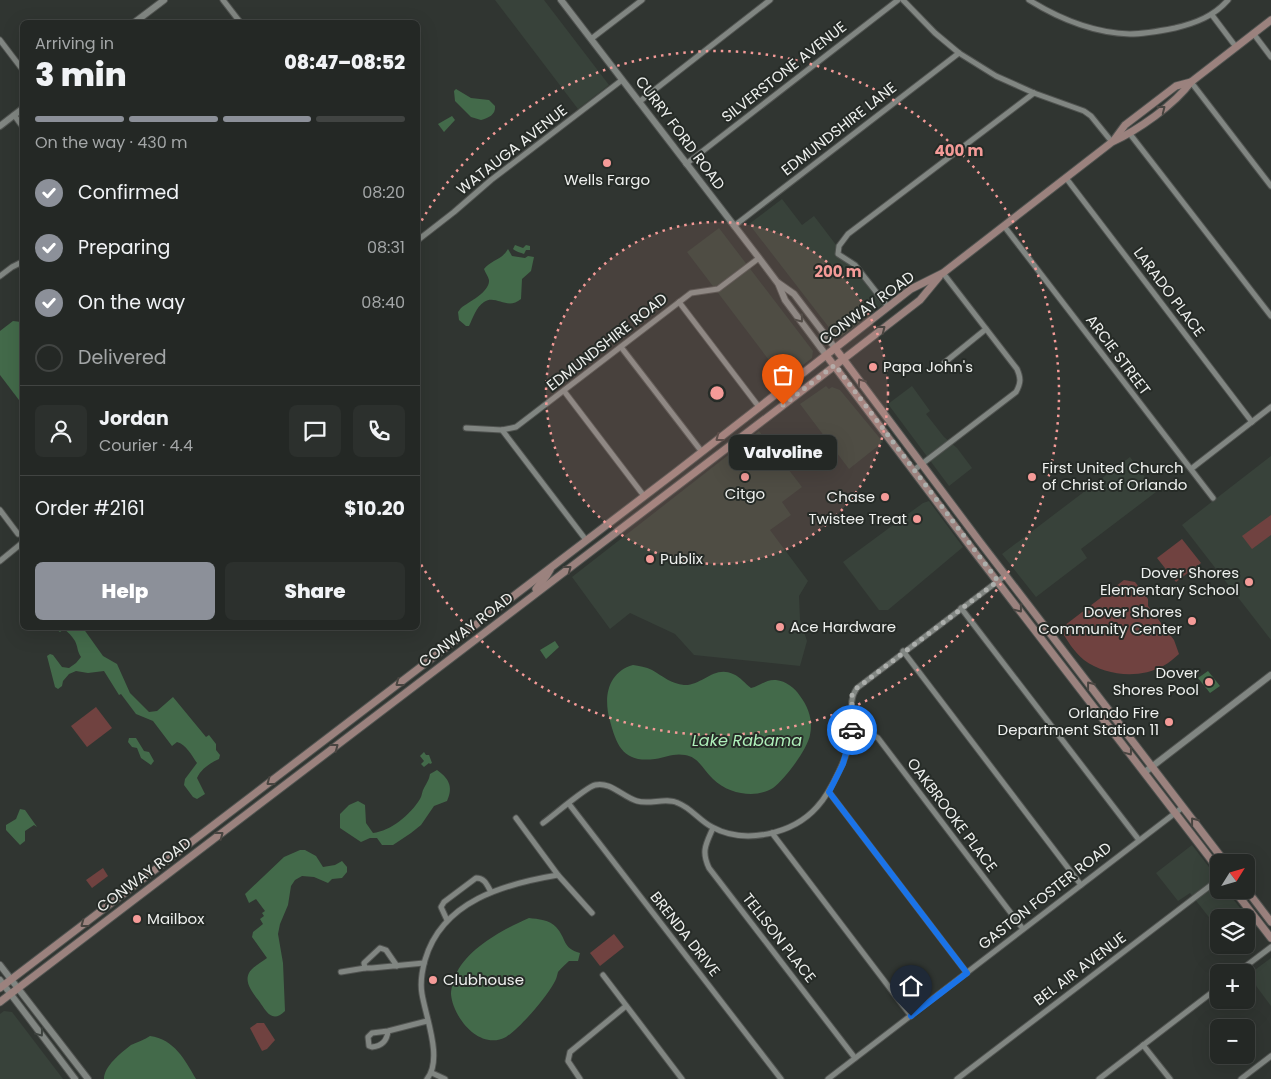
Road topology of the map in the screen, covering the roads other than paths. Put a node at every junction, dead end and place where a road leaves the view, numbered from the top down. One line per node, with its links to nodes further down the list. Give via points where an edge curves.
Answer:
1 (164, 0): 11 (street)
2 (222, 0): 12 (street)
3 (561, 0): 16 (street, CURRY FORD ROAD)
4 (642, 0): 16 (street)
5 (770, 0): 24 (street)
6 (898, 0): 31 (street, SILVERSTONE AVENUE)
7 (904, 0): 18 (street, via 934,33)
8 (1028, 0): 10 (street, via 1066,19 1100,30 1129,34 1189,25)
9 (1228, 0): 10 (street)
10 (1212, 15): 17 (street)
11 (140, 20)
12 (238, 20)
13 (1271, 20): 14 (main road, CONWAY ROAD)
14 (1253, 34): 17 (main road, CONWAY ROAD); 19 (street)
15 (0, 40): 20 (street)
16 (591, 40): 21 (street, CURRY FORD ROAD)
17 (1236, 47): 22 (main road, CONWAY ROAD)
18 (959, 52): 23 (street, via 996,76); 34 (street, EDMUNDSHIRE LANE)
19 (1271, 57)
20 (20, 66)
21 (622, 80): 24 (street, CURRY FORD ROAD); 36 (street, WATAUGA AVENUE)
22 (1191, 82): 29 (main road, CONWAY ROAD, one-way to 22, via 1182,94); 30 (main road, CONWAY ROAD, via 1176,86 1125,125); 33 (street)
23 (1034, 93): 30 (street, via 1084,110); 43 (street, via 848,234 842,242 838,254 855,265)
24 (639, 102): 31 (street, CURRY FORD ROAD)
25 (20, 110): 26 (street)
26 (14, 115): 27 (street); 28 (street)
27 (20, 123)
28 (0, 126)
29 (1130, 134): 30 (main road, CONWAY ROAD); 44 (street)
30 (1112, 142): 32 (main road, CONWAY ROAD)
31 (686, 164): 34 (street, CURRY FORD ROAD)
32 (1066, 178): 35 (main road, CONWAY ROAD); 55 (street, LARADO PLACE)
33 (1271, 186)
34 (734, 226): 37 (street, CURRY FORD ROAD)
35 (1004, 226): 39 (main road, CONWAY ROAD); 60 (street, ARCIE STREET)
36 (420, 238)
37 (759, 258): 41 (street, CURRY FORD ROAD); 42 (street, EDMUNDSHIRE ROAD, via 718,289 691,294)
38 (20, 263): 40 (street)
39 (943, 273): 43 (main road, CONWAY ROAD, via 911,289); 45 (street); 49 (main road, CONWAY ROAD, one-way to 39, via 920,300)
40 (0, 276)
41 (777, 282): 47 (street, CURRY FORD ROAD, via 794,294); 48 (street, CURRY FORD ROAD, one-way to 48, via 785,300)
42 (679, 302): 46 (street, EDMUNDSHIRE ROAD); 53 (street)
43 (888, 307): 47 (main road, CONWAY ROAD)
44 (1271, 316)
45 (986, 329): 50 (street); 59 (street, via 1017,369 1020,385 1016,392)
46 (621, 346): 52 (street, EDMUNDSHIRE ROAD); 58 (street)
47 (835, 348): 48 (main road, CONWAY ROAD); 49 (main road, CURRY FORD ROAD)
48 (826, 355): 51 (main road, CURRY FORD ROAD); 53 (main road, CONWAY ROAD)
49 (843, 359): 51 (main road, CONWAY ROAD); 59 (main road, CURRY FORD ROAD, one-way to 49)
50 (944, 363)
51 (835, 365): 61 (main road, CURRY FORD ROAD); 67 (main road, CONWAY ROAD)
52 (564, 391): 57 (street, EDMUNDSHIRE ROAD, via 516,427); 65 (street)
53 (759, 407): 58 (main road, CONWAY ROAD, one-way to 58)
54 (1271, 407): 55 (street)
55 (1252, 422): 60 (street)
56 (466, 428): 57 (street, EDMUNDSHIRE ROAD)
57 (502, 430): 71 (street)
58 (702, 452): 62 (main road, CONWAY ROAD)
59 (922, 464): 61 (street); 63 (main road, CURRY FORD ROAD)
60 (1191, 469): 66 (street, ARCIE STREET)
61 (914, 470): 64 (main road, CURRY FORD ROAD)
62 (676, 472): 65 (main road, CONWAY ROAD); 67 (main road, via 654,496)
63 (938, 486): 64 (street); 74 (main road, CURRY FORD ROAD)
64 (930, 492): 76 (main road, CURRY FORD ROAD)
65 (644, 496): 69 (main road); 71 (main road, CONWAY ROAD)
66 (1213, 498)
67 (652, 504): 69 (main road, CONWAY ROAD)
68 (0, 510): 70 (street)
69 (631, 520): 79 (main road, CONWAY ROAD, one-way to 69)
70 (18, 534)
71 (586, 540): 75 (main road, CONWAY ROAD)
72 (20, 545): 73 (street)
73 (0, 560)
74 (997, 564): 76 (street); 77 (main road, CURRY FORD ROAD)
75 (550, 568): 79 (main road); 81 (main road, CONWAY ROAD)
76 (990, 570): 78 (main road, CURRY FORD ROAD)
77 (1006, 575): 78 (street); 87 (main road, CURRY FORD ROAD, one-way to 77)
78 (998, 581): 80 (street); 88 (main road, CURRY FORD ROAD, one-way to 88)
79 (528, 599): 82 (main road, CONWAY ROAD)
80 (961, 608): 83 (street); 98 (street)
81 (452, 643): 82 (street); 86 (main road, CONWAY ROAD, one-way to 86)
82 (460, 652): 90 (main road, CONWAY ROAD, one-way to 82)
83 (903, 652): 85 (street, via 852,695); 104 (street)
84 (1271, 675): 87 (street)
85 (852, 732): 89 (street, via 843,764); 112 (street, OAKBROOKE PLACE, via 864,730 878,738)
86 (291, 766): 90 (main road, via 286,778); 101 (main road, CONWAY ROAD, one-way to 101)
87 (1152, 766): 88 (street); 92 (main road, CURRY FORD ROAD)
88 (1144, 772): 93 (main road, CURRY FORD ROAD)
89 (829, 792): 97 (street, via 803,820); 122 (street)
90 (270, 797): 102 (main road, CONWAY ROAD, one-way to 90)
91 (569, 804): 95 (street); 96 (street, via 592,786 604,784 637,801 677,802); 144 (street, BRENDA DRIVE)
92 (1183, 807): 93 (street, GASTON FOSTER ROAD); 99 (main road, CURRY FORD ROAD, one-way to 92)
93 (1175, 813): 98 (street, GASTON FOSTER ROAD); 100 (main road, CURRY FORD ROAD)
94 (516, 818): 103 (street)
95 (543, 823)
96 (713, 828): 97 (street, via 742,837); 136 (street, TELLSON PLACE, via 705,846 704,857 709,868)
97 (772, 833): 131 (street)
98 (1139, 840): 104 (street, GASTON FOSTER ROAD)
99 (1220, 854)
100 (1210, 858)
101 (165, 862): 102 (street); 124 (main road, CONWAY ROAD, one-way to 124)
102 (168, 875): 126 (main road, CONWAY ROAD)
103 (558, 875): 106 (street); 109 (street)
104 (1081, 885): 112 (street, GASTON FOSTER ROAD)
105 (1210, 886): 146 (street, BEL AIR AVENUE)
106 (491, 892): 110 (street, via 467,904); 110 (street, via 486,882 476,878 444,902 441,907)
107 (1242, 899): 113 (main road)
108 (1253, 899): 111 (main road)
109 (592, 914)
110 (447, 920): 116 (street, via 428,949)
111 (1271, 922)
112 (1023, 928): 122 (street, GASTON FOSTER ROAD)
113 (1268, 928): 114 (main road)
114 (1271, 938)
115 (1271, 947): 117 (street)
116 (424, 963): 119 (street); 132 (street, via 421,992)
117 (1249, 964)
118 (0, 965): 124 (street)
119 (396, 966): 120 (street); 120 (street, via 386,950 380,948 364,963)
120 (365, 968): 121 (street)
121 (341, 972)
122 (967, 973): 131 (street, GASTON FOSTER ROAD)
123 (603, 975): 130 (street)
124 (11, 979): 125 (main road, CONWAY ROAD); 126 (street)
125 (1, 984): 127 (street)
126 (18, 988): 127 (main road, CONWAY ROAD); 139 (street)
127 (11, 994): 129 (main road, CONWAY ROAD); 138 (street, one-way to 138)
128 (1210, 994): 134 (street)
129 (0, 1002)
130 (626, 1006): 142 (street, via 570,1052 568,1061); 143 (street)
131 (911, 1016): 136 (street, GASTON FOSTER ROAD)
132 (427, 1021): 133 (street); 137 (street, via 435,1058)
133 (388, 1031)
134 (1143, 1045): 147 (street); 148 (street)
135 (1271, 1056): 149 (street)
136 (855, 1058): 145 (street, GASTON FOSTER ROAD)
137 (432, 1073): 140 (street); 141 (street)
138 (76, 1079)
139 (88, 1079)
140 (428, 1079)
141 (445, 1079)
142 (580, 1079)
143 (682, 1079)
144 (781, 1079)
145 (828, 1079)
146 (957, 1079)
147 (1099, 1079)
148 (1170, 1079)
149 (1241, 1079)

